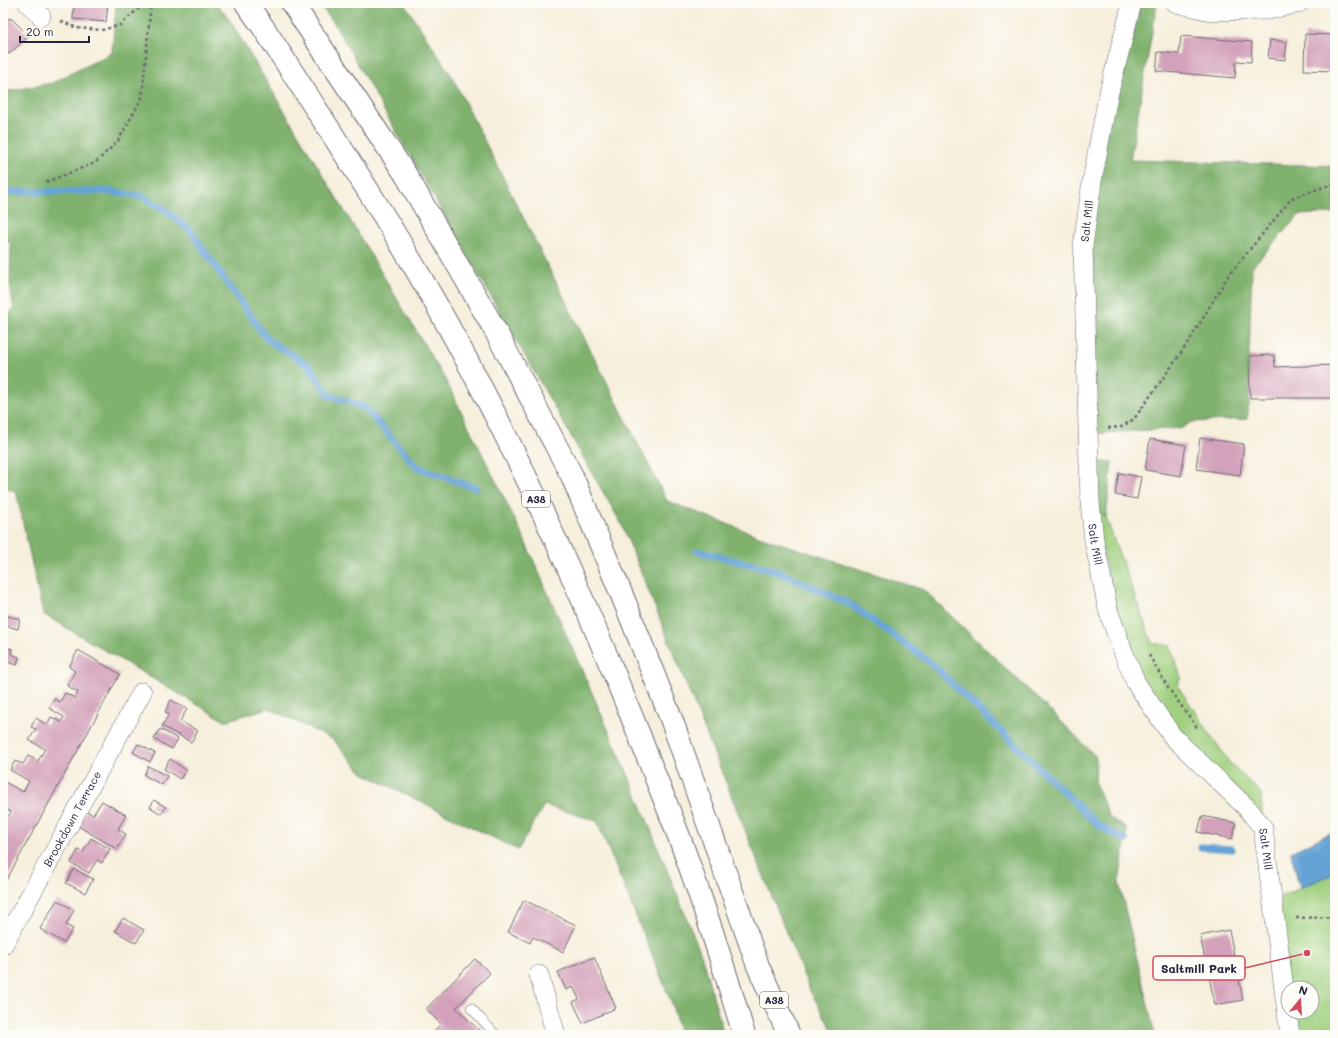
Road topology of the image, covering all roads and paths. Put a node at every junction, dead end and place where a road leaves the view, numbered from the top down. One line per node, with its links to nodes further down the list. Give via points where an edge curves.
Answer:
1 (146, 3): 8 (path, via 120,25 102,30 78,28)
2 (150, 3): 9 (path, via 142,98 118,141 95,163)
3 (246, 3): 22 (highway, A38, via 376,203 436,304 500,424 547,520 615,676 678,836 732,992)
4 (292, 3): 23 (highway, A38, via 406,175 495,330 572,476 672,721 758,966)
5 (1132, 3): 15 (street, Salt Mill, via 1108,96 1083,246 1090,502 1094,540 1108,610 1136,682 1173,737 1248,809 1263,828)
6 (1176, 3): 7 (street, via 1210,11 1268,10)
7 (1299, 3)
8 (34, 10)
9 (46, 182)
10 (1335, 183): 11 (path, via 1292,198 1228,276 1188,343 1134,419)
11 (1121, 427)
12 (1146, 650): 14 (path, via 1167,686)
13 (142, 692): 17 (street, Brookdown Terrace)
14 (1198, 729)
15 (1275, 918): 16 (path); 24 (street, Salt Mill)
16 (1335, 918)
17 (3, 945)
18 (539, 975): 21 (street)
19 (471, 1008): 20 (lane)
20 (496, 1035)
21 (556, 1035)
22 (744, 1035)
23 (789, 1035)
24 (1290, 1035)

